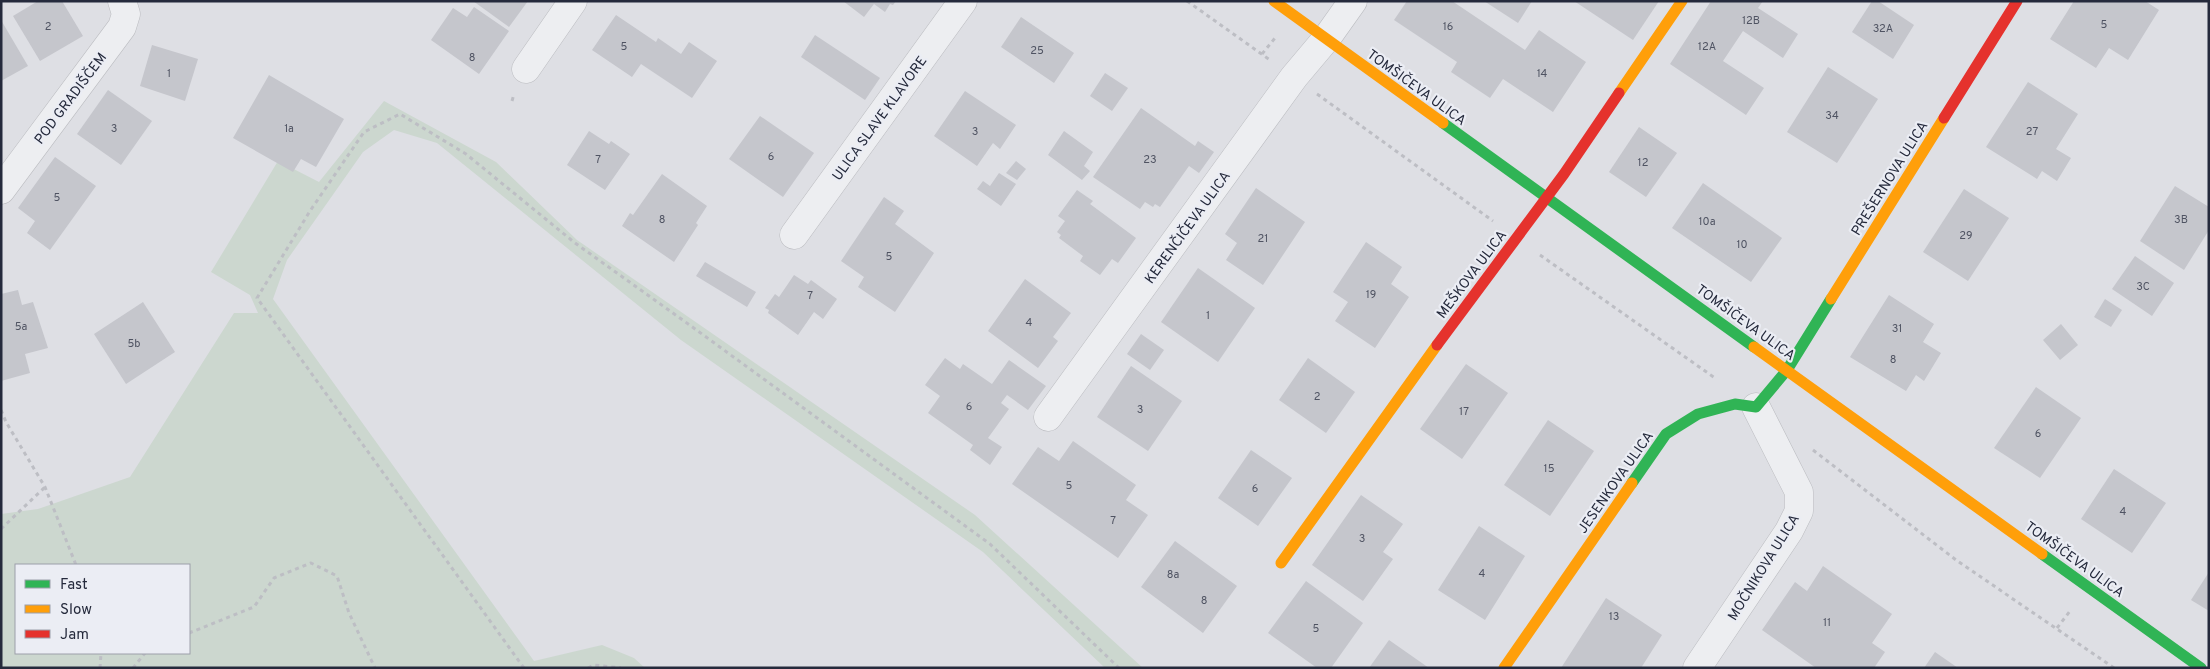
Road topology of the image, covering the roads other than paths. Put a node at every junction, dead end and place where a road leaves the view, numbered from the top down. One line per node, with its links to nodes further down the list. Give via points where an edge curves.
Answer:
1 (122, 1): 10 (street, POD GRADIŠČEM, via 126,14 122,27)
2 (573, 1): 9 (street)
3 (963, 1): 12 (street, ULICA SLAVE KLAVORE)
4 (1274, 1): 8 (street, TOMŠIČEVA ULICA)
5 (1353, 1): 8 (street, KERENČIČEVA ULICA)
6 (1682, 1): 11 (street, MEŠKOVA ULICA)
7 (2016, 1): 13 (street, PREŠERNOVA ULICA)
8 (1326, 39): 11 (street, TOMŠIČEVA ULICA); 15 (street, KERENČIČEVA ULICA, via 1294,77)
9 (526, 69)
10 (1, 190)
11 (1546, 199): 13 (street, TOMŠIČEVA ULICA); 16 (street, MEŠKOVA ULICA, via 1399,396)
12 (794, 235)
13 (1787, 370): 14 (street); 19 (street, TOMŠIČEVA ULICA)
14 (1756, 407): 17 (street, JESENKOVA ULICA, via 1735,404 1698,414 1666,434); 18 (street, MOČNIKOVA ULICA, via 1799,492 1800,511)
15 (1048, 417)
16 (1281, 563)
17 (1504, 668)
18 (1697, 668)
19 (2201, 668)

